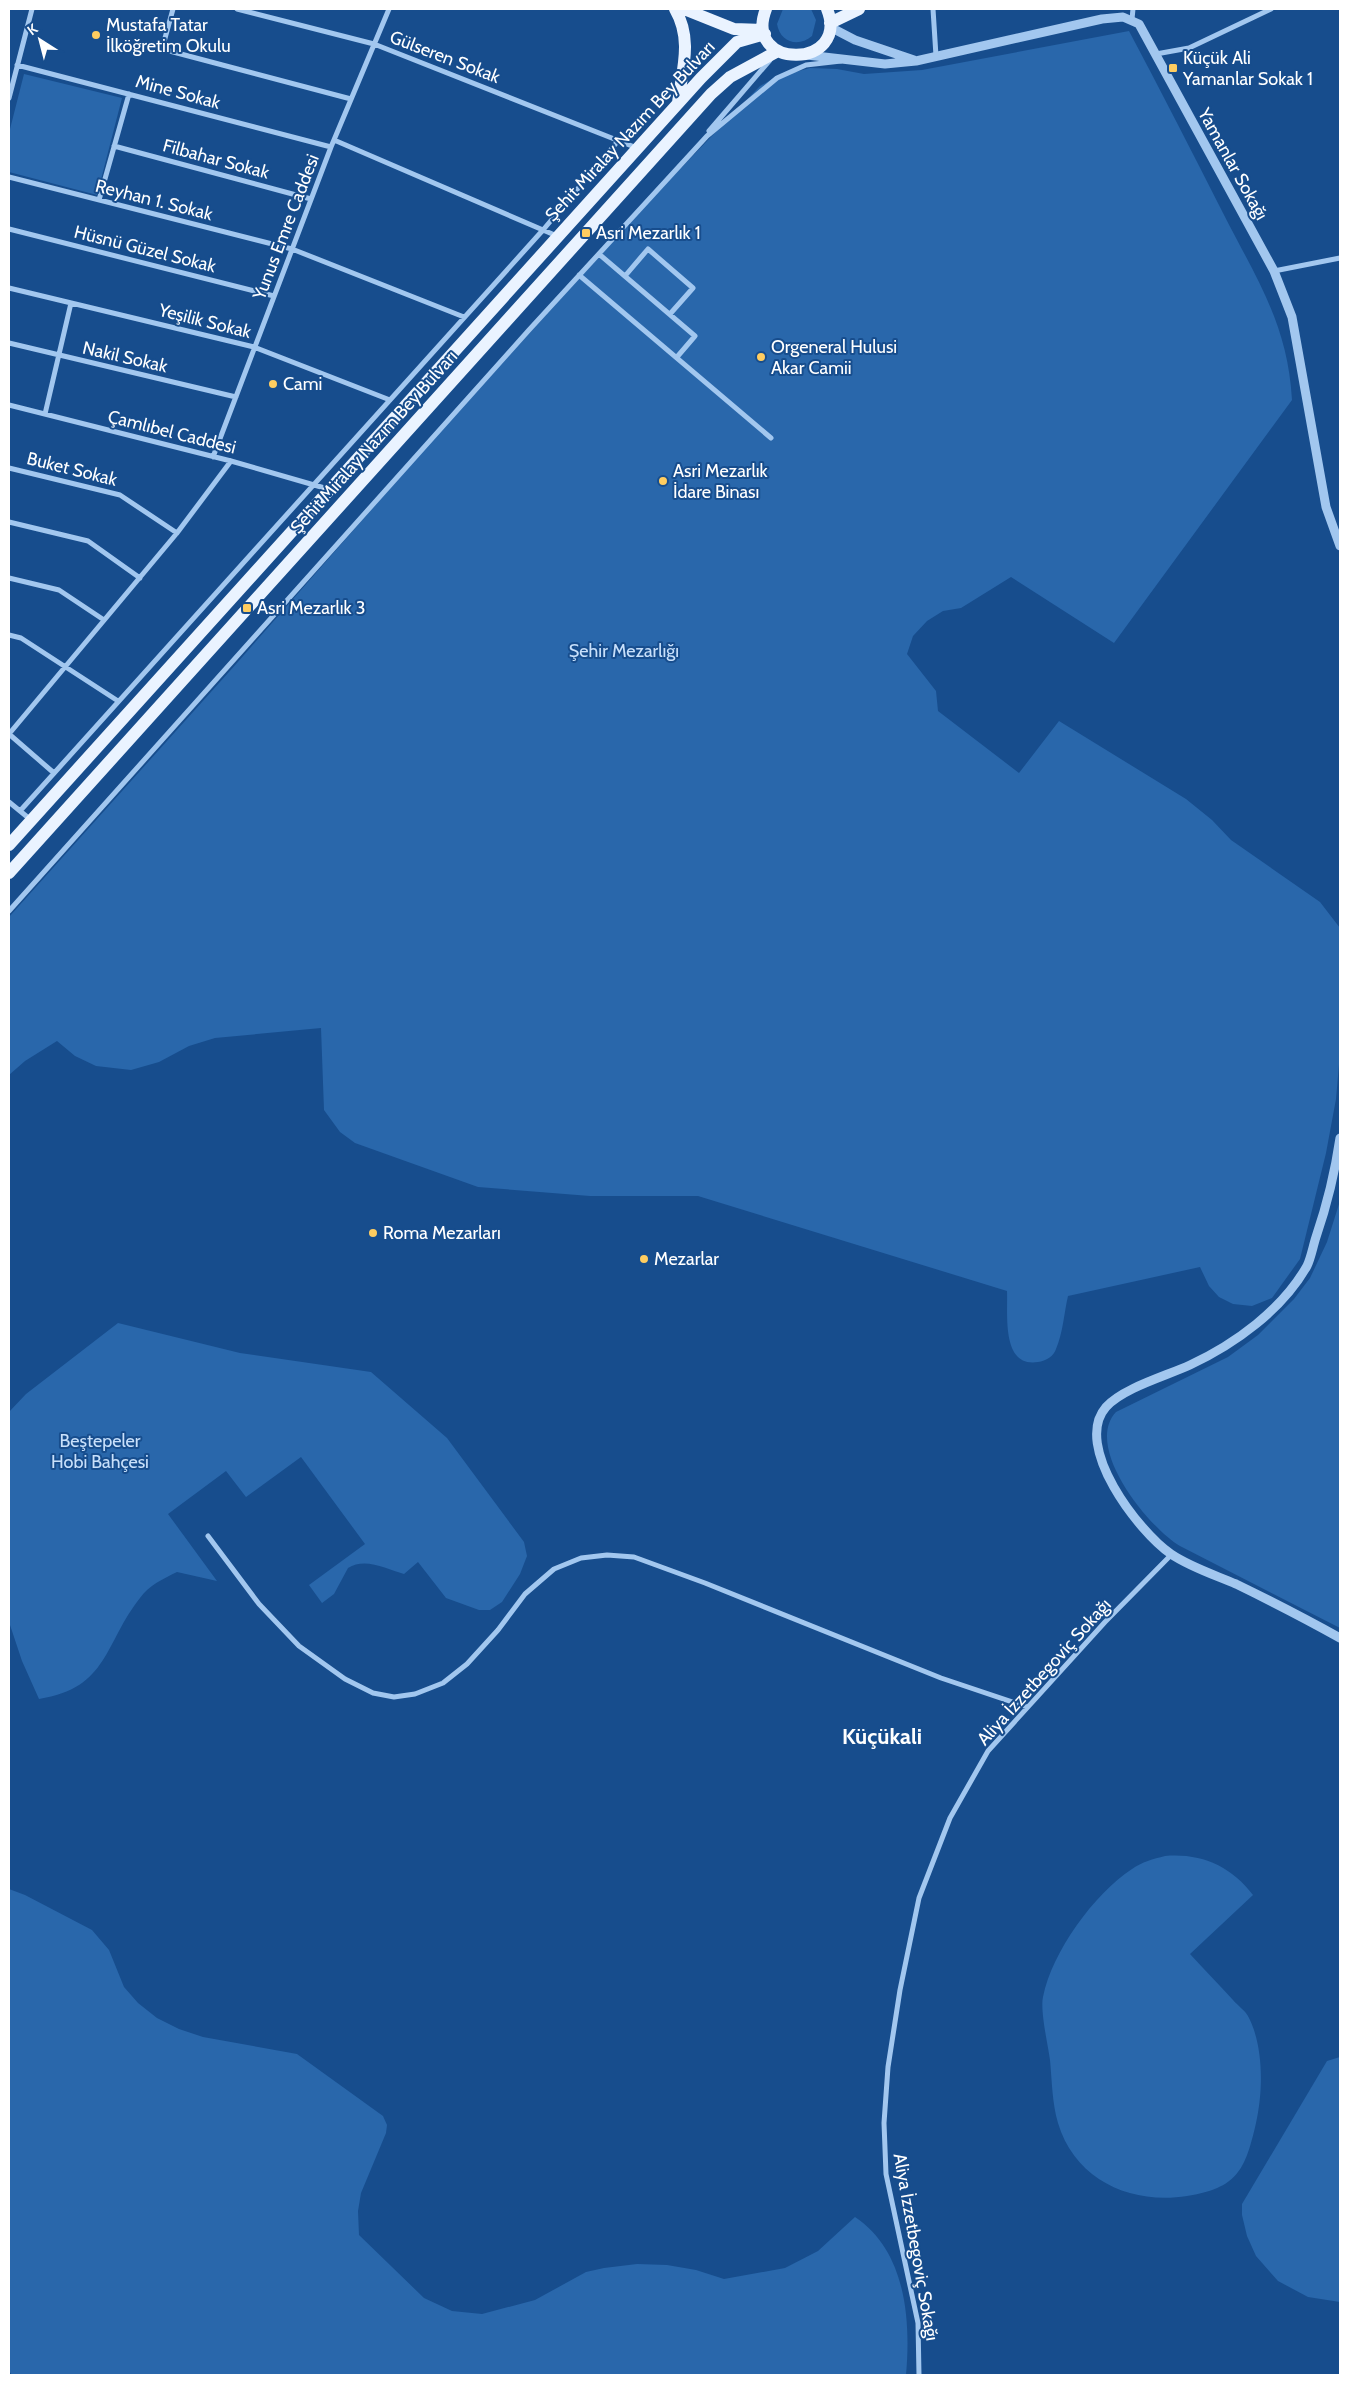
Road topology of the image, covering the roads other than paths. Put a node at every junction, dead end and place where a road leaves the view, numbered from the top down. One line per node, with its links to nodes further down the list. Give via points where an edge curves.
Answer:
1 (32, 9): 23 (street)
2 (173, 9): 26 (street, via 162,49)
3 (237, 9): 16 (street, Gülseren Sokak)
4 (389, 9): 16 (street, Yunus Emre Caddesi)
5 (675, 9): 27 (main road, via 684,31 686,51)
6 (684, 9): 15 (main road, via 734,29)
7 (766, 9): 15 (main road)
8 (827, 9): 14 (main road)
9 (859, 9): 14 (main road)
10 (933, 9): 20 (street)
11 (1133, 9): 13 (street)
12 (1271, 9): 18 (street, via 1189,48)
13 (1132, 19): 18 (street, Yamanlar Sokağı, via 1145,31); 20 (street, via 1102,19)
14 (830, 25): 19 (main road, via 822,44); 22 (street, via 855,40)
15 (764, 32): 17 (main road); 27 (main road, Şehit Miralay Nazım Bey Bulvarı, via 737,42)
16 (374, 44): 26 (street, Yunus Emre Caddesi); 30 (street, Gülseren Sokak)
17 (778, 51): 19 (main road, via 794,56); 28 (street); 80 (main road, Şehit Miralay Nazım Bey Bulvarı, via 730,77 711,94)
18 (1156, 54): 43 (street, Yamanlar Sokağı)
19 (806, 55): 21 (street)
20 (936, 56): 22 (street)
21 (845, 60): 22 (street, via 885,64); 28 (street, via 806,65 777,78)
22 (916, 61)
23 (17, 65): 24 (street, Mine Sokak); 25 (street)
24 (129, 94): 31 (street); 32 (street, Mine Sokak)
25 (9, 98)
26 (351, 99): 29 (street, Yunus Emre Caddesi)
27 (678, 104): 33 (main road, Şehit Miralay Nazım Bey Bulvarı)
28 (707, 136): 41 (street)
29 (334, 140): 32 (street, Yunus Emre Caddesi); 38 (street)
30 (618, 141): 33 (street, Gülseren Sokak); 38 (street)
31 (114, 146): 35 (street, Filbahar Sokak); 36 (street)
32 (331, 147): 35 (street, Yunus Emre Caddesi)
33 (638, 149): 39 (main road, Şehit Miralay Nazım Bey Bulvarı)
34 (9, 176): 36 (street, Reyhan 1. Sokak)
35 (311, 199): 40 (street, Yunus Emre Caddesi)
36 (99, 200): 40 (street, Reyhan 1. Sokak)
37 (9, 229): 47 (street, Hüsnü Güzel Sokak)
38 (543, 230): 39 (street); 50 (street)
39 (558, 236): 64 (main road, Şehit Miralay Nazım Bey Bulvarı)
40 (292, 249): 47 (street, Yunus Emre Caddesi); 50 (street, Reyhan 1. Sokak)
41 (599, 254): 44 (street); 45 (street)
42 (1340, 258): 43 (street)
43 (1274, 271): 67 (street, Yamanlar Sokağı, via 1292,317 1326,507)
44 (579, 275): 54 (street); 81 (street)
45 (625, 276): 49 (street); 49 (street, via 648,249 693,288)
46 (9, 288): 48 (street, Yeşilik Sokak)
47 (274, 296): 52 (street, Yunus Emre Caddesi)
48 (71, 303): 52 (street, Yeşilik Sokak); 53 (street)
49 (670, 314): 54 (street, via 695,336)
50 (464, 317): 56 (street)
51 (9, 343): 53 (street, Nakil Sokak)
52 (254, 347): 55 (street, Yunus Emre Caddesi); 56 (street, Yeşilik Sokak)
53 (59, 355): 55 (street, Nakil Sokak); 58 (street)
54 (677, 357): 59 (street)
55 (236, 396): 60 (street, Yunus Emre Caddesi)
56 (390, 400): 63 (street)
57 (9, 405): 58 (street, Çamlıbel Caddesi)
58 (45, 414): 60 (street, Çamlıbel Caddesi)
59 (771, 438)
60 (213, 457): 61 (street, Çamlıbel Caddesi)
61 (231, 461): 63 (street, Çamlıbel Caddesi); 66 (street)
62 (9, 468): 66 (street, Buket Sokak, via 120,495)
63 (315, 486): 64 (street, Çamlıbel Caddesi); 73 (street)
64 (328, 489): 78 (main road, Şehit Miralay Nazım Bey Bulvarı)
65 (9, 522): 69 (street, via 88,541)
66 (177, 533): 69 (street)
67 (1340, 546)
68 (9, 578): 70 (street, via 59,590)
69 (140, 578): 70 (street)
70 (104, 620): 72 (street)
71 (9, 635): 72 (street, via 21,638)
72 (66, 666): 73 (street); 74 (street)
73 (118, 701): 75 (street)
74 (9, 734): 75 (street)
75 (54, 773): 77 (street)
76 (9, 802): 77 (street)
77 (20, 811): 78 (street)
78 (31, 821): 79 (main road, Şehit Miralay Nazım Bey Bulvarı)
79 (9, 845)
80 (9, 873)
81 (9, 911)
82 (1340, 1138): 84 (street, via 1324,1215 1307,1265 1281,1300 1246,1332 1207,1357 1126,1393 1106,1407 1099,1418 1098,1446 1124,1505 1145,1531)
83 (208, 1536): 86 (street, via 259,1604 299,1646 345,1679 373,1694 394,1697 415,1694 443,1683 467,1664 525,1594 554,1569 581,1558 607,1554 634,1557 941,1678)
84 (1172, 1554): 85 (street); 86 (street, Aliya İzzetbegoviç Sokağı)
85 (1340, 1638)
86 (1027, 1707): 87 (street, Aliya İzzetbegoviç Sokağı, via 988,1752 950,1818 919,1898 900,1990 888,2067 884,2132 886,2174 918,2323)
87 (919, 2375)

